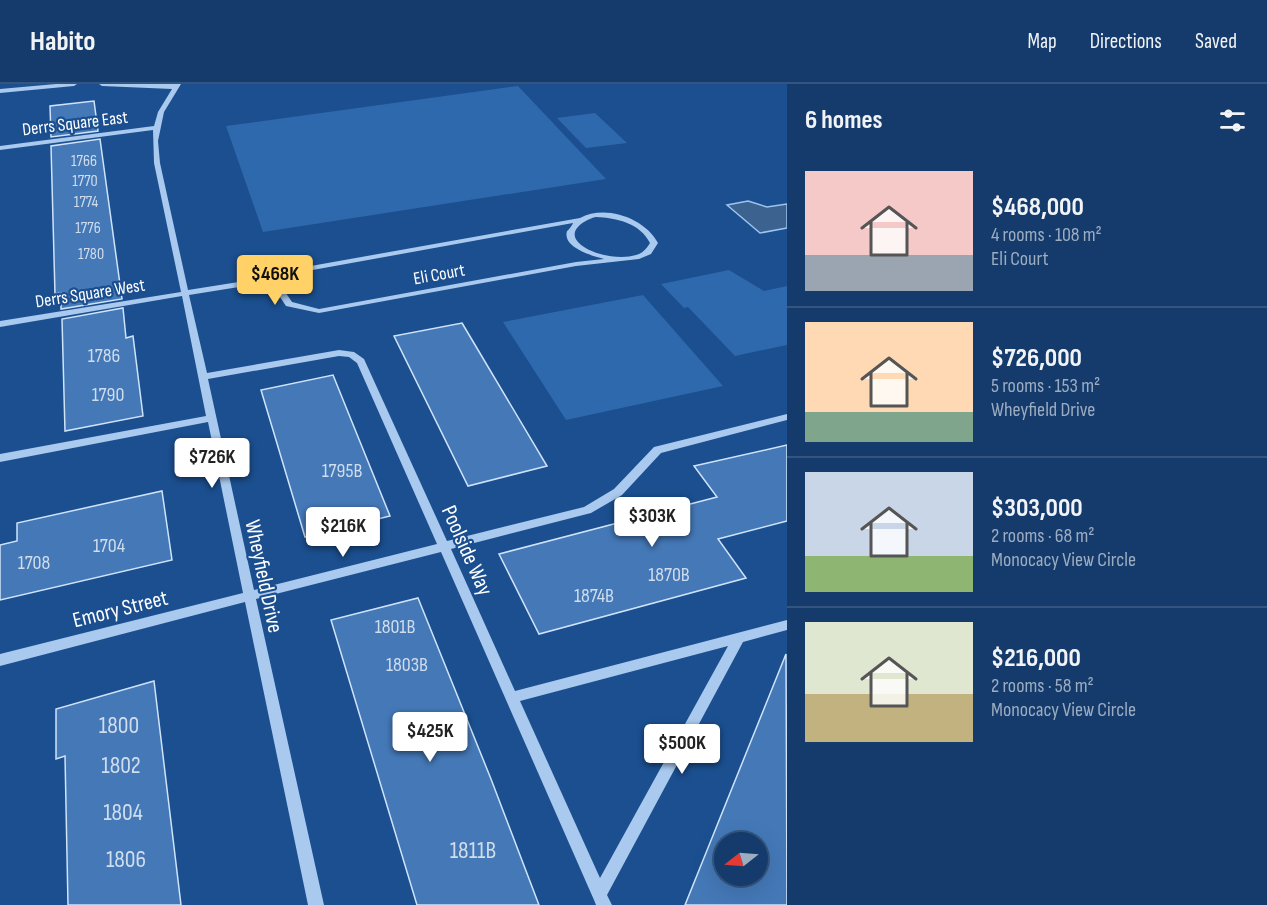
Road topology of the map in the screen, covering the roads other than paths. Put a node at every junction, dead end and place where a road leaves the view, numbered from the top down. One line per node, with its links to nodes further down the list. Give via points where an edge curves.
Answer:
1 (74, 84): 3 (street)
2 (102, 84): 4 (street)
3 (39, 85): 5 (street)
4 (176, 85): 6 (street, Wheyfield Drive, via 158,112)
5 (0, 91)
6 (155, 128): 7 (street, Derrs Square East); 11 (street, Wheyfield Drive, via 157,163)
7 (0, 148)
8 (579, 220): 9 (street, via 572,229 577,246 601,257); 9 (street, Eli Court, via 607,216 627,219 648,230 654,243 648,252); 10 (street, Eli Court)
9 (626, 260): 10 (street, Eli Court, via 576,264 319,310 289,304)
10 (272, 279): 11 (street, Eli Court)
11 (185, 295): 12 (street, Derrs Square West); 13 (street, Wheyfield Drive)
12 (0, 324)
13 (203, 377): 15 (street, Wheyfield Drive); 17 (street, Poolside Way, via 339,353 351,354 361,361)
14 (787, 417): 17 (street, Emory Street, via 658,450 618,492 587,510)
15 (211, 418): 16 (street); 18 (street, Wheyfield Drive)
16 (0, 458)
17 (443, 547): 18 (street, Emory Street); 22 (street, Poolside Way)
18 (250, 597): 21 (street, Emory Street); 24 (street, Wheyfield Drive)
19 (787, 625): 20 (street)
20 (738, 640): 22 (street); 23 (street)
21 (0, 660)
22 (510, 698): 23 (street, Poolside Way)
23 (601, 900)
24 (316, 905)

